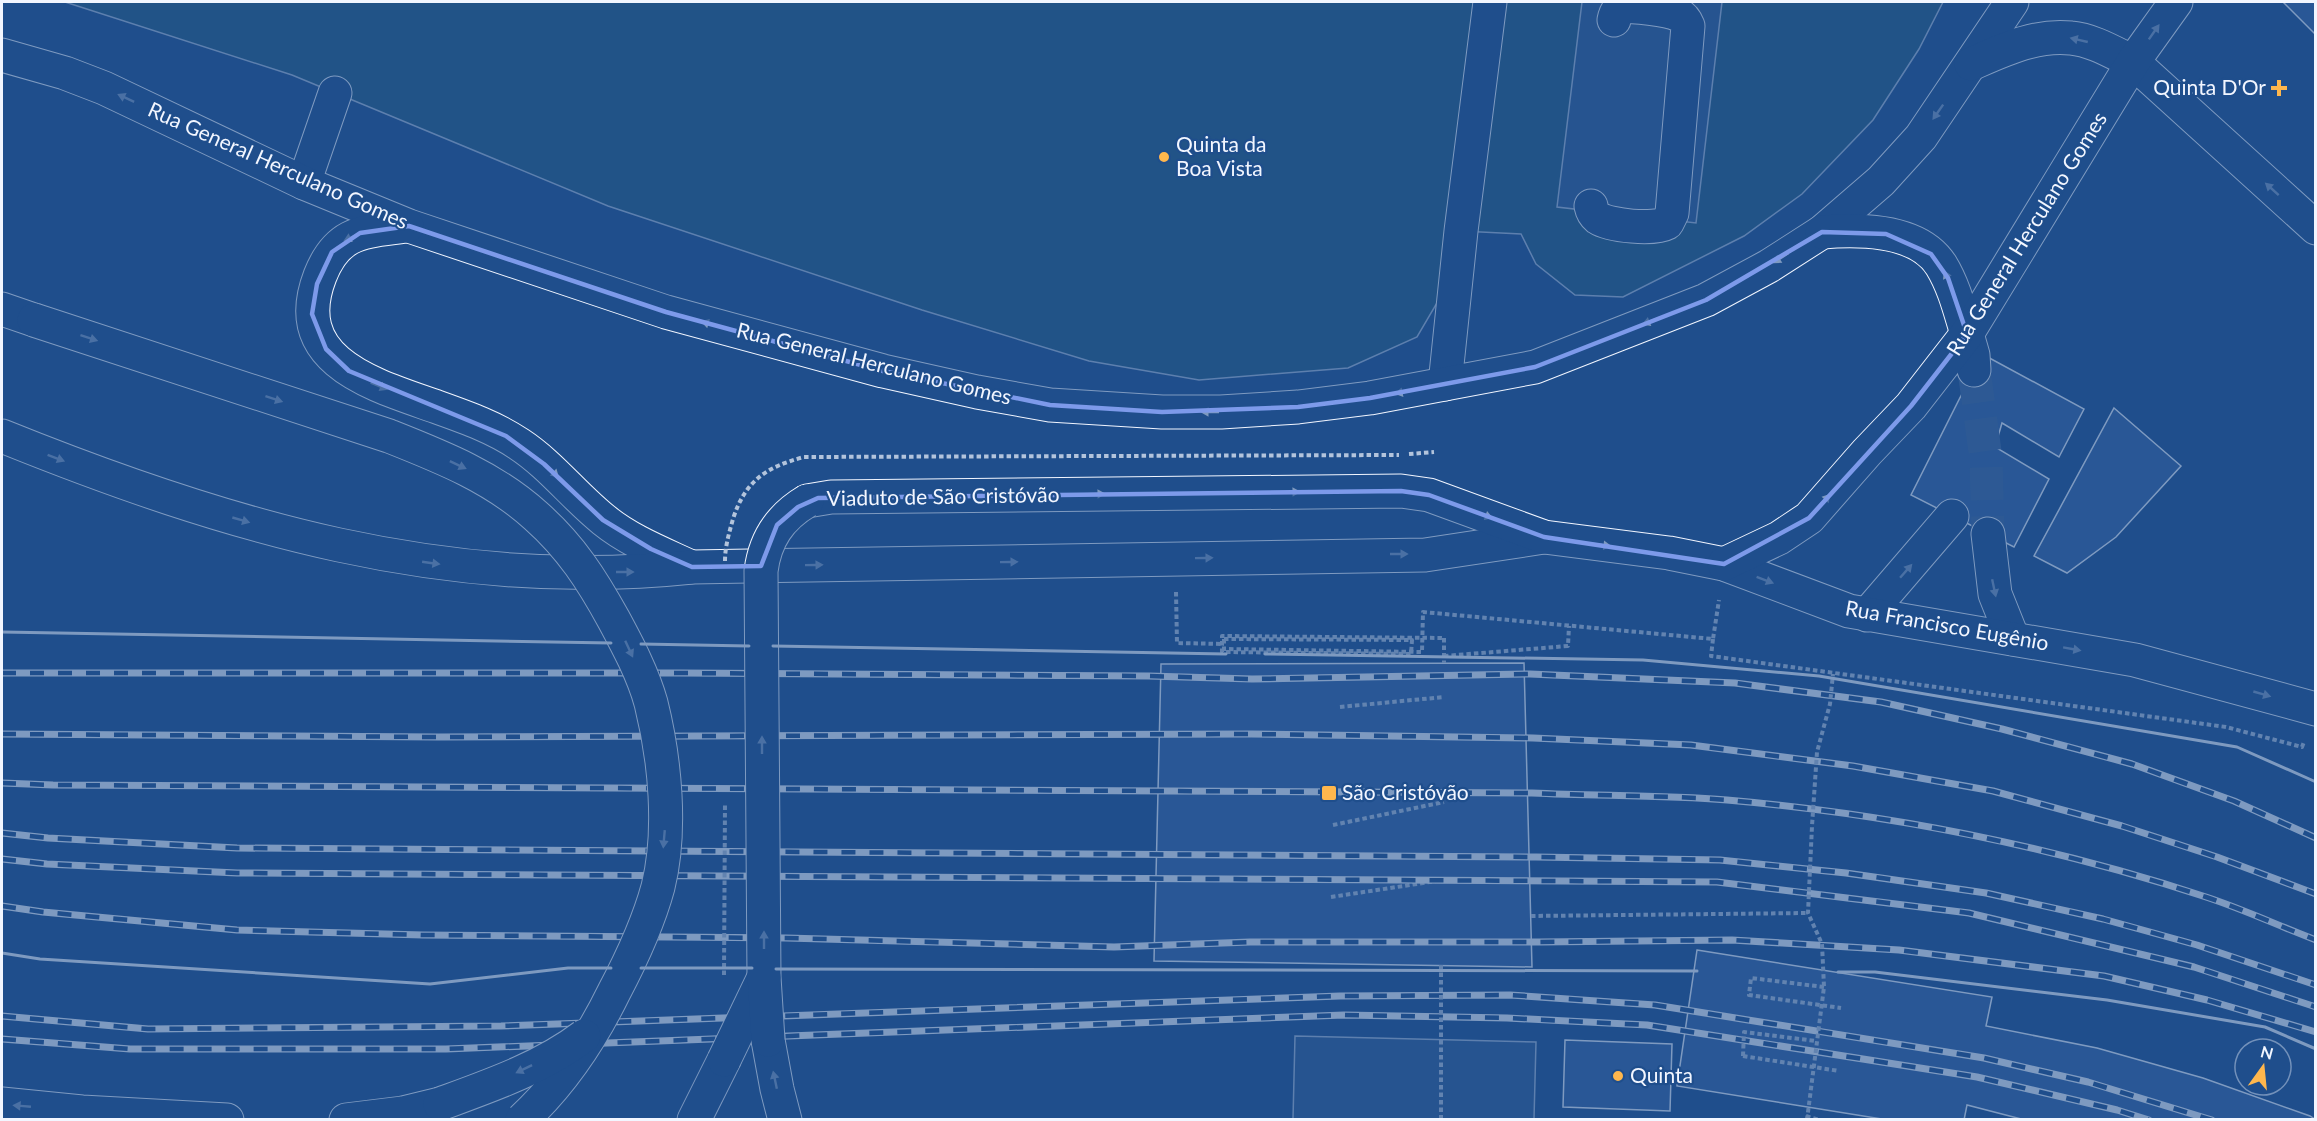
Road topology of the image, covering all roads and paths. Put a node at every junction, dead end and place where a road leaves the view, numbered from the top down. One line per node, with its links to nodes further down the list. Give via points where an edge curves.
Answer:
1 (1490, 2): 17 (main road)
2 (2012, 2): 7 (main road, Rua General Herculano Gomes)
3 (2176, 2): 6 (main road, Rua General Herculano Gomes, one-way to 3)
4 (1614, 20): 10 (main road, via 1621,8 1628,6 1672,12 1688,26 1672,213 1667,223 1652,227 1608,223 1593,213)
5 (11, 62): 9 (main road, Rua General Herculano Gomes, one-way to 5, via 104,88 65,73)
6 (2133, 62): 7 (main road, one-way to 7, via 2094,44 2048,37); 12 (main road, one-way to 6); 15 (main road, Rua General Herculano Gomes)
7 (1971, 64): 13 (main road, Rua General Herculano Gomes, one-way to 13, via 1921,137 1881,182)
8 (335, 93): 9 (main road)
9 (304, 183): 11 (main road, Rua General Herculano Gomes)
10 (1591, 206)
11 (409, 226): 17 (main road, Rua General Herculano Gomes, one-way to 11, via 1370,398 1221,412 1050,405 883,371 762,339 666,312); 26 (main road, one-way to 26, via 360,233 345,240 328,258 317,284 312,314 320,339 335,360 376,386 463,416 506,436 540,459 625,536)
12 (2316, 228)
13 (1822, 232): 15 (main road, one-way to 13, via 1948,278 1932,254 1903,238 1886,234); 17 (main road, Rua General Herculano Gomes, one-way to 17, via 1706,300 1535,367)
14 (2, 309): 51 (main road, one-way to 51, bridge, via 389,436 472,472 512,496 566,547 592,579 628,647 650,701 664,775 665,835 658,885 647,922)
15 (1967, 334): 16 (main road); 25 (main road, Rua General Herculano Gomes, one-way to 15, via 1779,538 1809,518 1911,406)
16 (1974, 370)
17 (1445, 384)
18 (2, 436): 26 (main road, one-way to 26, via 106,477 212,512 370,553 471,568 541,572)
19 (1434, 452): 24 (path, bridge, via 804,457 780,463 747,489 738,502)
20 (1952, 516): 27 (main road, one-way to 20)
21 (1988, 534): 30 (main road, one-way to 30, via 1995,594)
22 (1544, 537): 23 (main road, one-way to 22, via 1425,555); 25 (main road, Rua Francisco Eugênio, one-way to 25); 48 (main road, Viaduto de São Cristóvão, one-way to 22, bridge, via 760,571 768,539 789,513 807,501 831,497 1415,493)
23 (1175, 559): 26 (main road, one-way to 23); 31 (path, via 1176,643)
24 (724, 564)
25 (1724, 564): 27 (main road, Rua Francisco Eugênio, one-way to 27); 29 (path)
26 (692, 567)
27 (1867, 615): 30 (main road, Rua Francisco Eugênio)
28 (1569, 626): 29 (path); 31 (path, via 1423,612 1422,652 1224,650); 32 (path, via 1568,646)
29 (1713, 639): 34 (path, via 1711,656)
30 (2013, 639): 37 (main road, Rua Francisco Eugênio, one-way to 37, via 2135,660)
31 (1224, 642): 32 (path, bridge, via 1412,640 1412,654 1222,652 1222,636 1444,638)
32 (1444, 656): 33 (path)
33 (1444, 663)
34 (1833, 675): 38 (path, via 2226,727); 44 (path, bridge, via 1818,753)
35 (1444, 697): 36 (path)
36 (1340, 707)
37 (2316, 709)
38 (2302, 747)
39 (724, 794): 47 (path, bridge)
40 (1444, 802): 41 (path)
41 (1333, 825)
42 (1443, 880): 43 (path)
43 (1331, 897)
44 (1808, 913): 45 (path); 49 (path, bridge, via 1822,944)
45 (1531, 916)
46 (1441, 966): 61 (path, bridge)
47 (724, 977)
48 (764, 977): 59 (main road, bridge); 60 (main road, Viaduto de São Cristóvão, one-way to 48, bridge, via 768,1040)
49 (1824, 987): 50 (path, via 1751,978 1749,995); 52 (path, bridge)
50 (1841, 1008)
51 (593, 1030): 57 (main road, one-way to 57, bridge, via 572,1046 468,1094 403,1113); 58 (main road, bridge, via 560,1080)
52 (1816, 1041): 53 (path, bridge, via 1744,1032 1743,1056); 55 (path, bridge)
53 (1839, 1071)
54 (2, 1104): 56 (main road, one-way to 54)
55 (1807, 1118): 62 (path)
56 (227, 1119)
57 (346, 1119)
58 (522, 1119)
59 (693, 1119)
60 (785, 1119)
61 (1441, 1119)
62 (1819, 1119)

